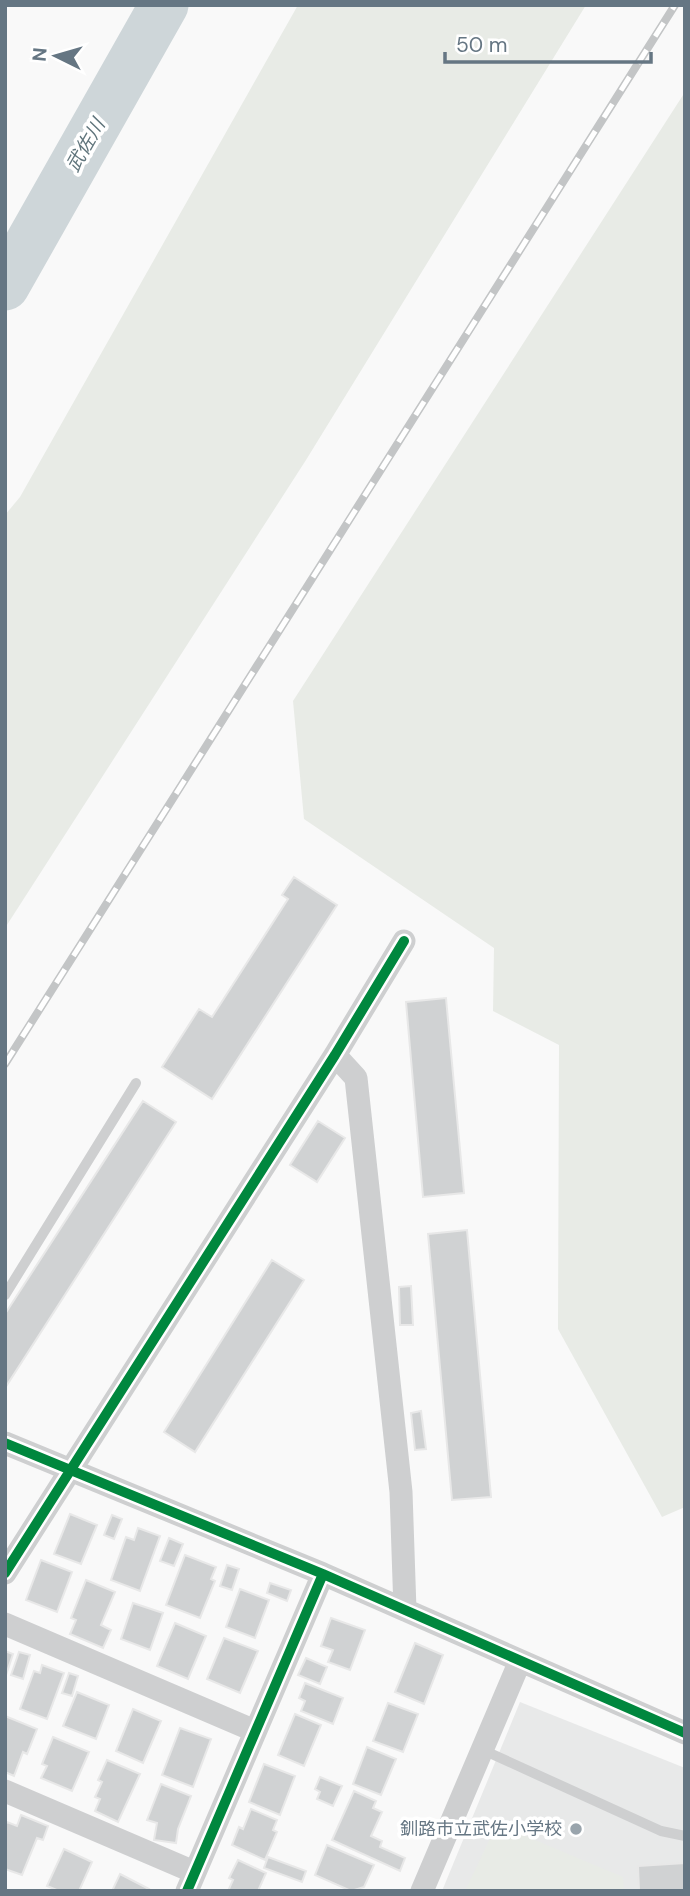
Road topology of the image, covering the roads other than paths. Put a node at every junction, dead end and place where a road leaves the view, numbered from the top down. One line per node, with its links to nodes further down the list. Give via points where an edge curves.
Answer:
1 (404, 941): 2 (street)
2 (335, 1055): 6 (street); 9 (street, via 356,1078 401,1492)
3 (136, 1083): 4 (lane)
4 (5, 1295)
5 (5, 1443): 6 (street)
6 (70, 1469): 7 (street); 8 (street)
7 (5, 1573)
8 (323, 1574): 9 (street); 12 (street)
9 (405, 1610): 11 (street)
10 (5, 1624): 12 (street)
11 (520, 1661): 13 (street); 14 (street)
12 (255, 1731): 17 (street)
13 (685, 1733)
14 (483, 1750): 16 (lane, via 661,1831); 18 (street)
15 (5, 1791): 17 (street)
16 (685, 1836)
17 (190, 1881)
18 (422, 1891)

